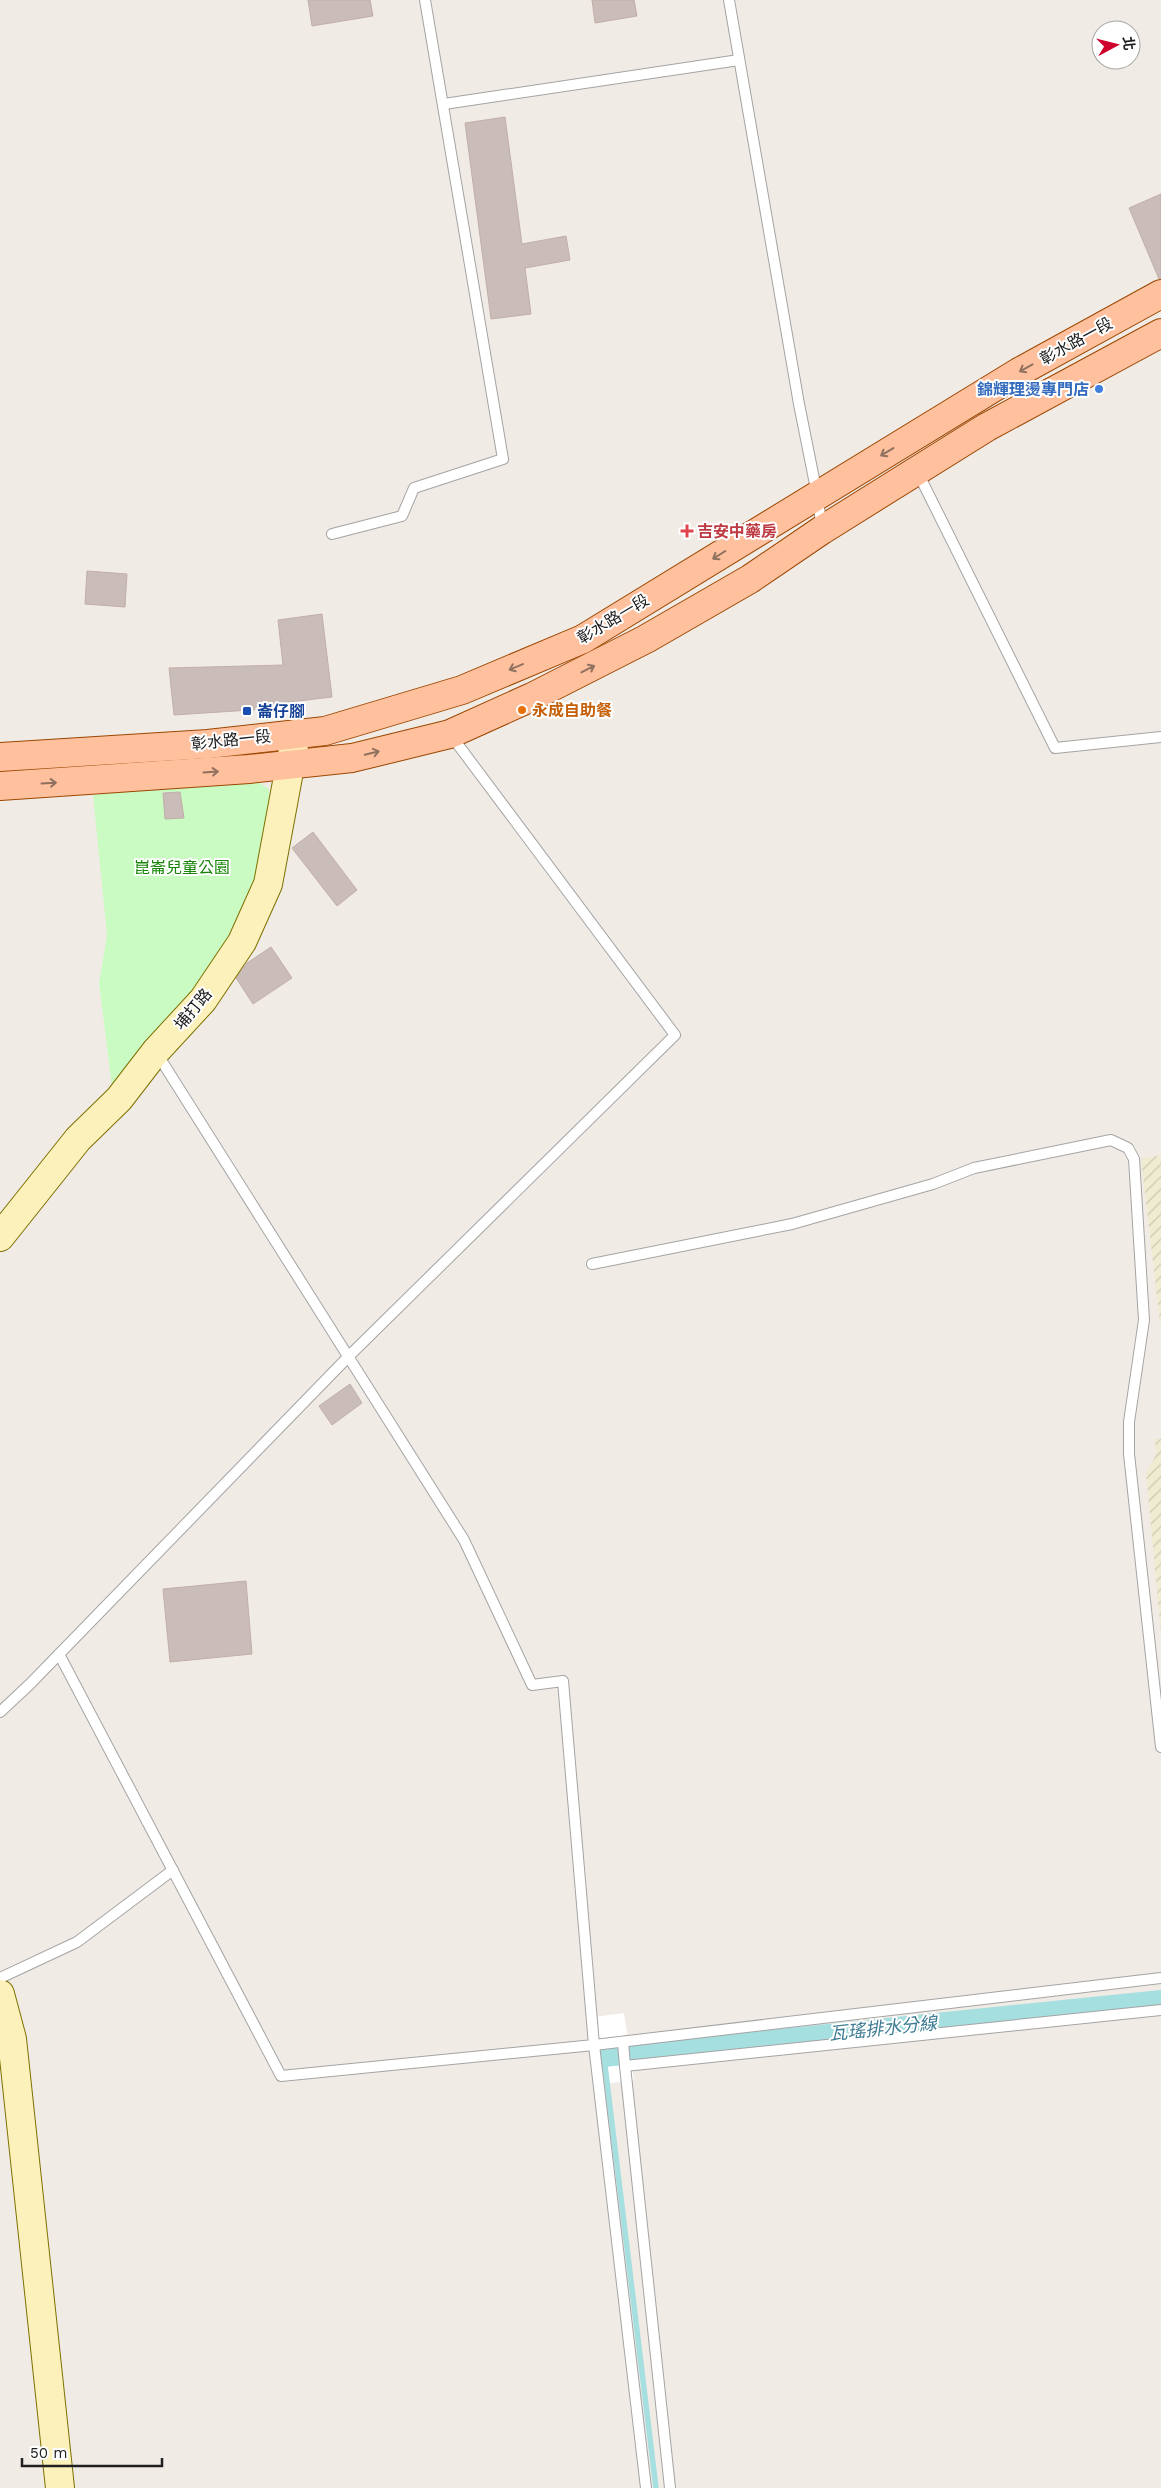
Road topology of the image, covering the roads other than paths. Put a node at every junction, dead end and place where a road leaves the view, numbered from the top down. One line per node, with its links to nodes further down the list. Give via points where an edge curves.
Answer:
1 (425, 0): 4 (lane)
2 (728, 0): 3 (lane)
3 (739, 60): 4 (lane); 8 (lane)
4 (444, 104): 10 (lane, via 503,459 414,488 402,516)
5 (1161, 294): 8 (main road, 彰水路一段, one-way to 8, via 1019,372)
6 (1161, 332): 7 (main road, 彰水路一段, via 987,427)
7 (916, 470): 9 (main road, 彰水路一段); 15 (lane, via 1055,748)
8 (817, 494): 9 (lane); 11 (main road, 彰水路一段, one-way to 11, via 583,638)
9 (822, 530): 12 (main road, 彰水路一段, one-way to 9, via 646,639 750,579)
10 (332, 534)
11 (543, 656): 12 (main road); 13 (main road, 彰水路一段, one-way to 13, via 462,690 325,730)
12 (556, 685): 14 (main road, 彰水路一段)
13 (296, 734): 16 (main road, 彰水路一段, via 208,744); 17 (street, 埔打路)
14 (450, 734): 17 (main road, 彰水路一段, one-way to 14, via 352,758); 22 (lane, via 675,1035)
15 (1161, 737)
16 (0, 757)
17 (292, 765): 18 (main road, 彰水路一段, one-way to 17); 19 (street, 埔打路, via 268,884 242,942 203,1000)
18 (0, 786)
19 (156, 1051): 20 (street, 埔打路, via 119,1098 78,1139); 22 (lane)
20 (0, 1237)
21 (592, 1264): 25 (lane, via 792,1224 933,1184 974,1168 1111,1140 1128,1148 1134,1159 1144,1320 1129,1422 1129,1454)
22 (350, 1356): 23 (lane); 32 (lane, via 464,1540 532,1685 563,1681)
23 (59, 1654): 24 (lane); 26 (lane)
24 (0, 1712)
25 (1161, 1747)
26 (173, 1870): 27 (lane, via 77,1942); 32 (lane, via 281,2076)
27 (0, 1978)
28 (1161, 1978): 31 (lane)
29 (0, 1994): 34 (street, via 12,2038)
30 (1161, 2010): 33 (lane)
31 (623, 2042): 32 (lane); 33 (lane)
32 (594, 2045): 35 (lane)
33 (625, 2066): 36 (lane)
34 (60, 2488)
35 (646, 2488)
36 (670, 2488)

